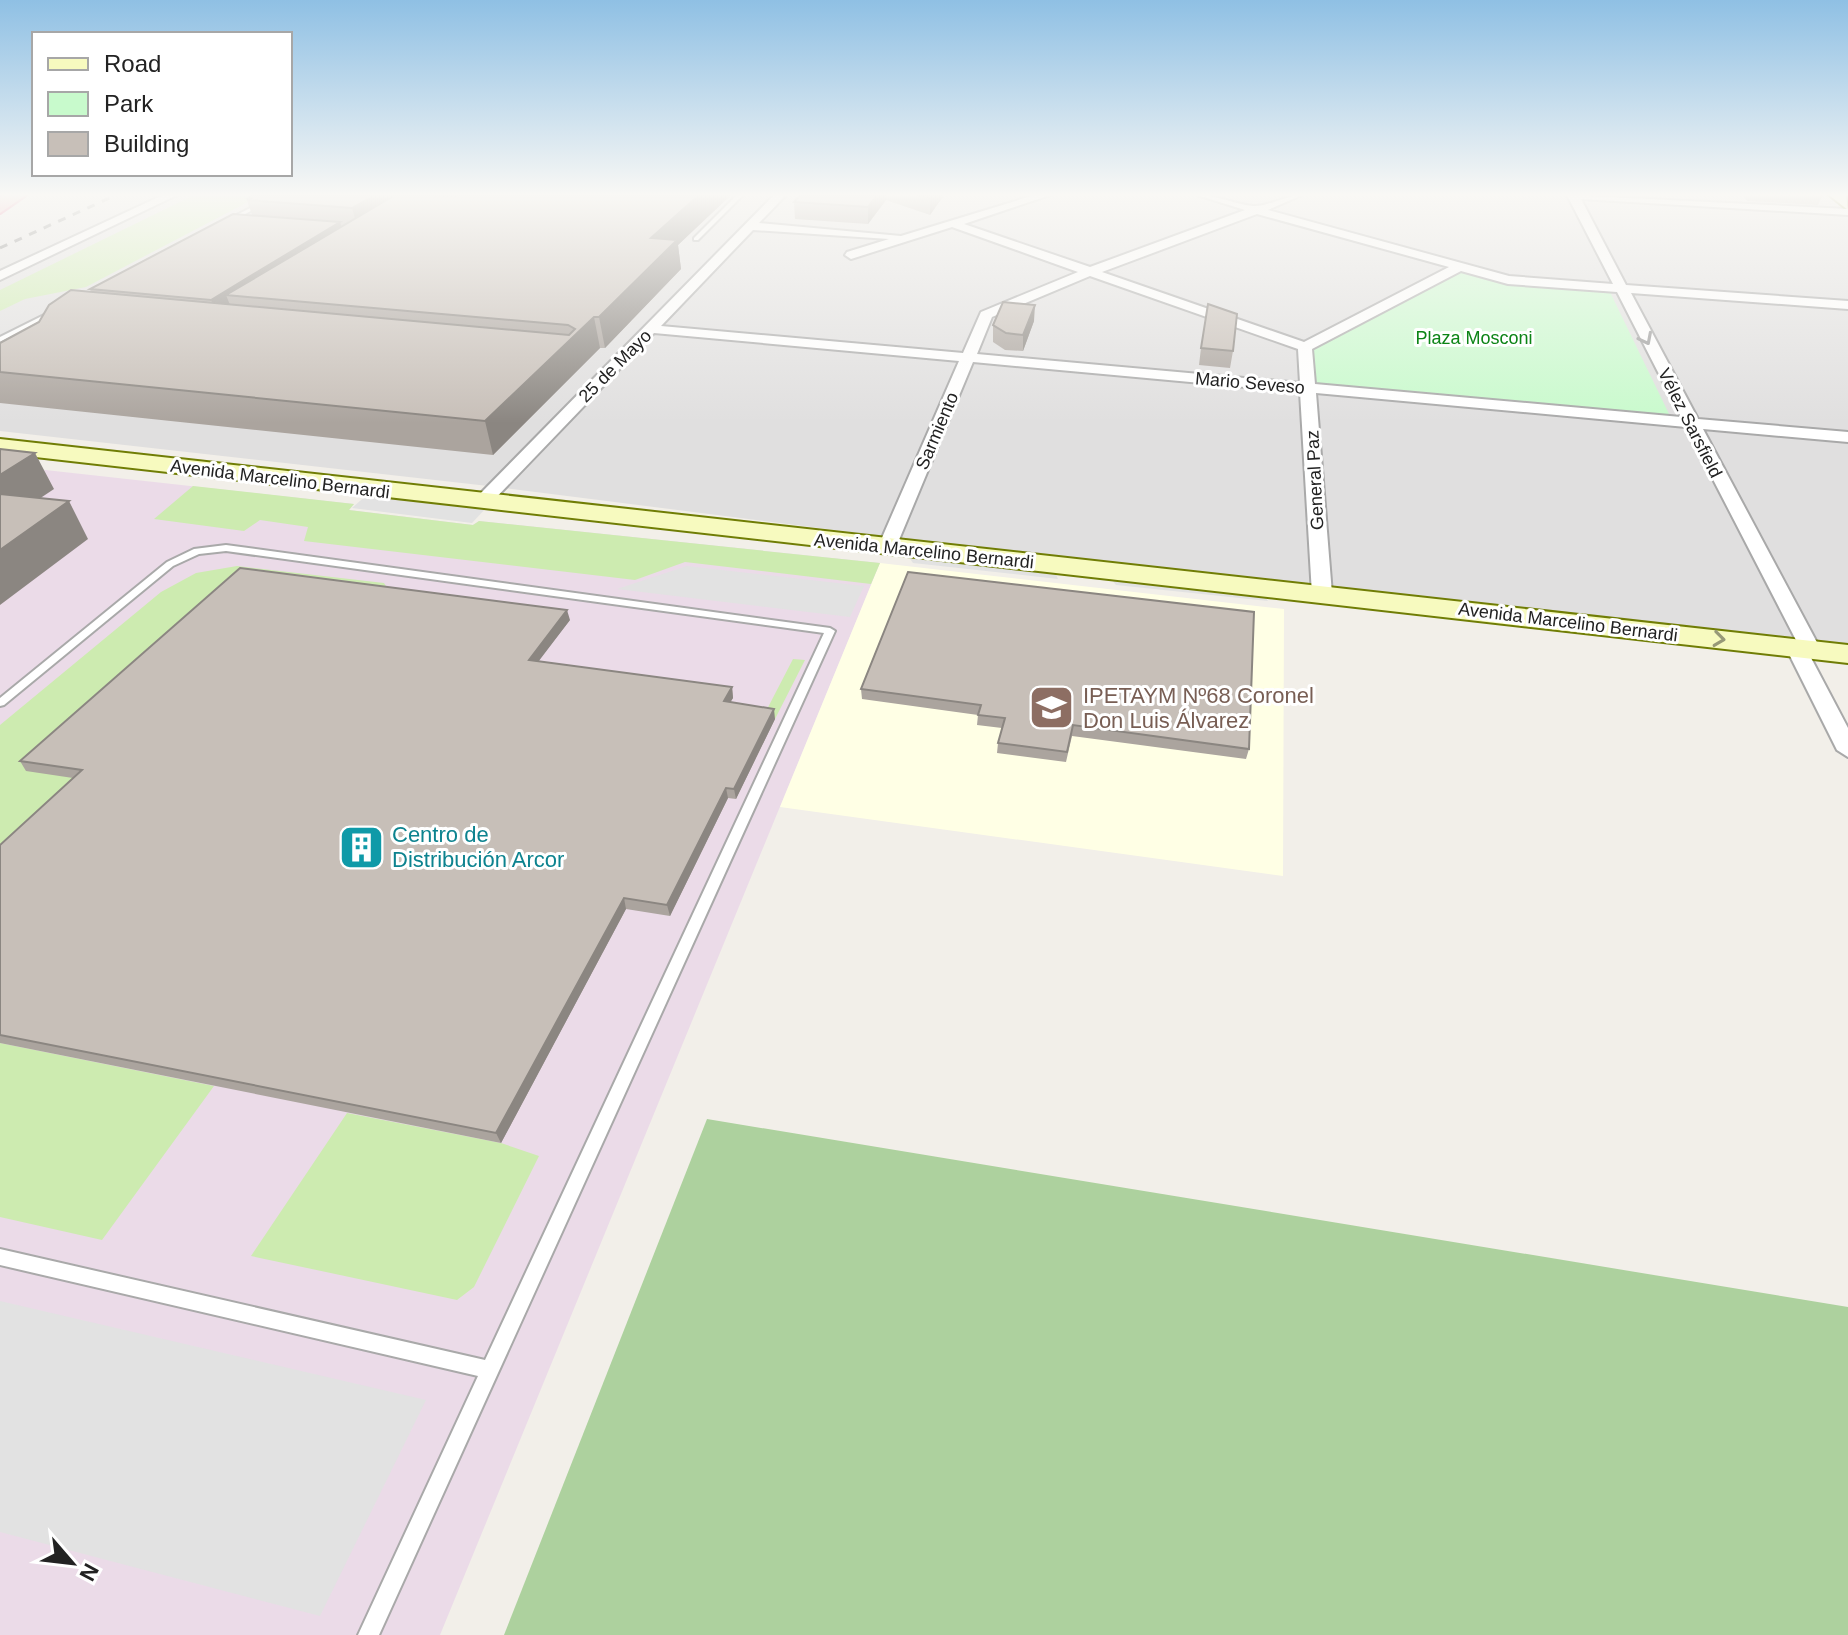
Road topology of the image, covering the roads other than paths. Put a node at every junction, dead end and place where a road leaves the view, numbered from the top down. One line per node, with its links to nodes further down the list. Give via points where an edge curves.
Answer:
1 (707, 271): 9 (street, 25 de Mayo)
2 (1451, 271): 11 (street)
3 (1471, 271): 6 (street, via 1508,280)
4 (1612, 271): 6 (street, Vélez Sarsfield)
5 (1089, 272): 11 (street); 12 (street, Sarmiento, via 986,315)
6 (1620, 288): 7 (street); 14 (street, Vélez Sarsfield, one-way to 14)
7 (1848, 305)
8 (66, 310): 10 (lane)
9 (652, 329): 12 (street, Mario Seveso); 18 (street, 25 de Mayo)
10 (0, 340)
11 (1305, 347): 13 (street, General Paz)
12 (968, 357): 13 (street, Mario Seveso); 19 (street, Sarmiento)
13 (1310, 388): 14 (street, Mario Seveso); 20 (street, General Paz)
14 (1690, 423): 16 (street, Mario Seveso); 22 (street, Vélez Sarsfield)
15 (0, 430): 18 (main road, Avenida Marcelino Bernardi)
16 (1848, 437)
17 (0, 446): 18 (main road, Avenida Marcelino Bernardi)
18 (490, 494): 19 (main road, Avenida Marcelino Bernardi)
19 (891, 538): 20 (main road, Avenida Marcelino Bernardi)
20 (1322, 584): 22 (main road, Avenida Marcelino Bernardi)
21 (1848, 631): 22 (main road, Avenida Marcelino Bernardi)
22 (1801, 641): 23 (main road, Avenida Marcelino Bernardi); 25 (street, Vélez Sarsfield)
23 (1848, 654)
24 (0, 703): 27 (lane, via 170,564 197,551 226,548 830,631)
25 (1848, 750)
26 (0, 1257): 27 (lane)
27 (490, 1370): 28 (lane)
28 (368, 1635)

